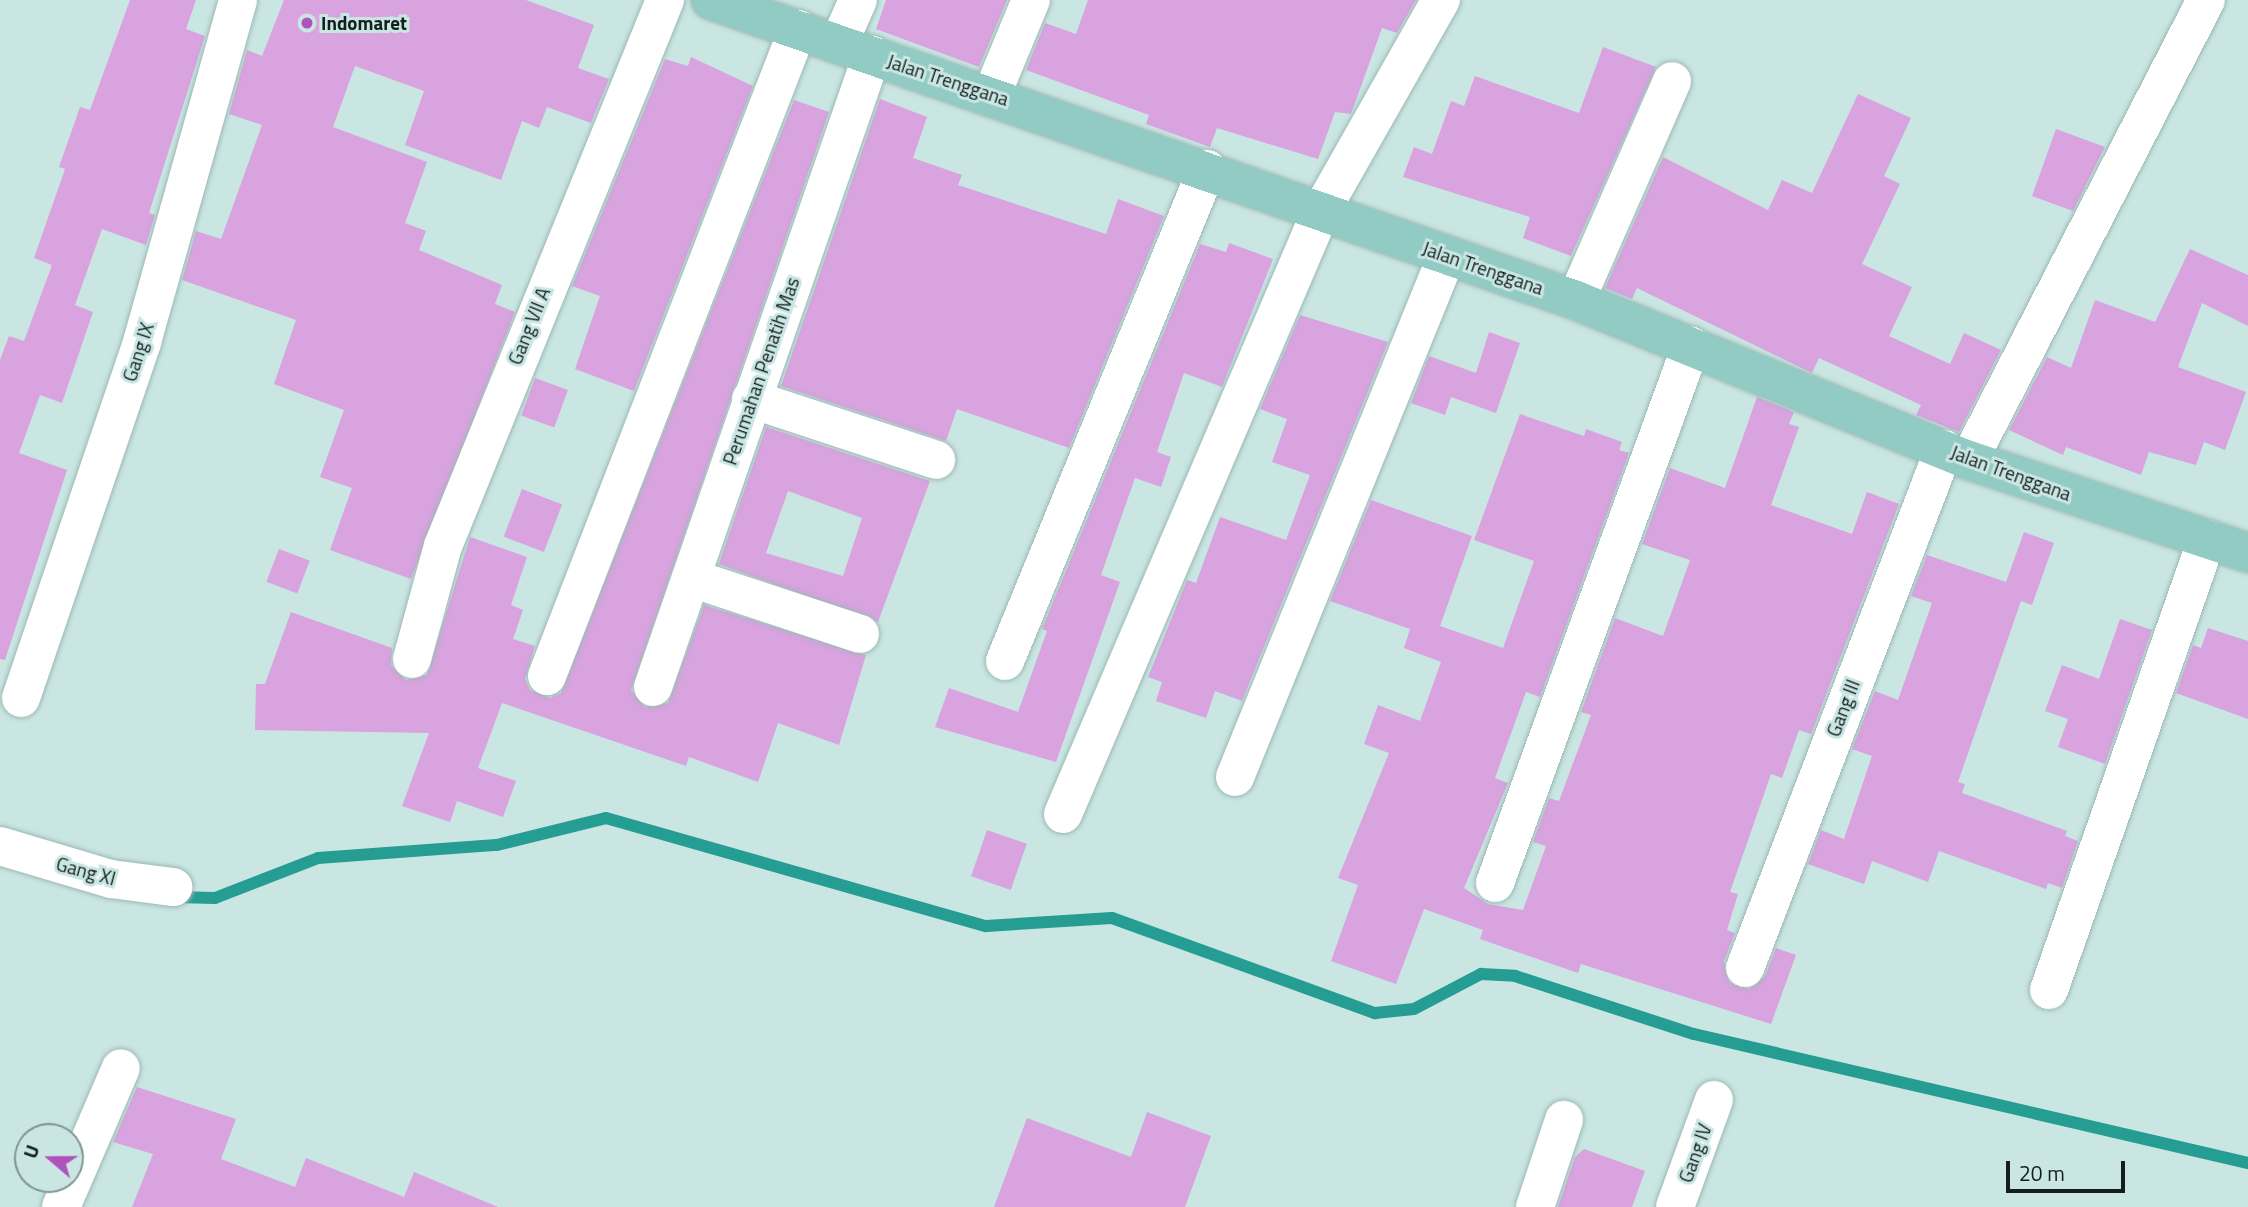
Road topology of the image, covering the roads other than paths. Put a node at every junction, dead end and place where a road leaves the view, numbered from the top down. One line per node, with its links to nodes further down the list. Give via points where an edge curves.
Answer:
1 (238, 0): 28 (street, Gang IX, via 142,342)
2 (664, 0): 24 (street, Gang VII A, via 443,546)
3 (712, 0): 8 (main road, Jalan Trenggana)
4 (858, 0): 9 (street, Perumahan Penatih Mas)
5 (1031, 0): 11 (street)
6 (1441, 0): 13 (street)
7 (2206, 0): 18 (street, Gang III)
8 (799, 29): 9 (main road, Jalan Trenggana); 26 (street)
9 (855, 49): 11 (main road, Jalan Trenggana); 17 (street, Perumahan Penatih Mas)
10 (1672, 81): 15 (street)
11 (992, 94): 12 (main road, Jalan Trenggana)
12 (1207, 169): 13 (main road, Jalan Trenggana); 25 (street)
13 (1321, 211): 14 (main road, Jalan Trenggana); 30 (street)
14 (1447, 256): 15 (main road, Jalan Trenggana); 29 (street)
15 (1576, 300): 16 (main road, Jalan Trenggana)
16 (1691, 346): 18 (main road, Jalan Trenggana); 32 (street)
17 (751, 399): 19 (street); 22 (street, Perumahan Penatih Mas)
18 (1957, 454): 20 (main road, Jalan Trenggana); 34 (street, Gang III)
19 (936, 460)
20 (2207, 539): 21 (main road, Jalan Trenggana); 35 (street)
21 (2248, 553)
22 (691, 578): 23 (street); 27 (street, Perumahan Penatih Mas)
23 (860, 634)
24 (412, 659)
25 (1005, 661)
26 (547, 676)
27 (653, 687)
28 (21, 698)
29 (1236, 776)
30 (1063, 814)
31 (0, 846): 33 (street, Gang XI, via 111,879)
32 (1495, 883)
33 (173, 887)
34 (1745, 968)
35 (2049, 990)
36 (121, 1068): 39 (street)
37 (1714, 1100): 41 (street, Gang IV)
38 (1564, 1121): 40 (street)
39 (61, 1207)
40 (1535, 1207)
41 (1675, 1207)

